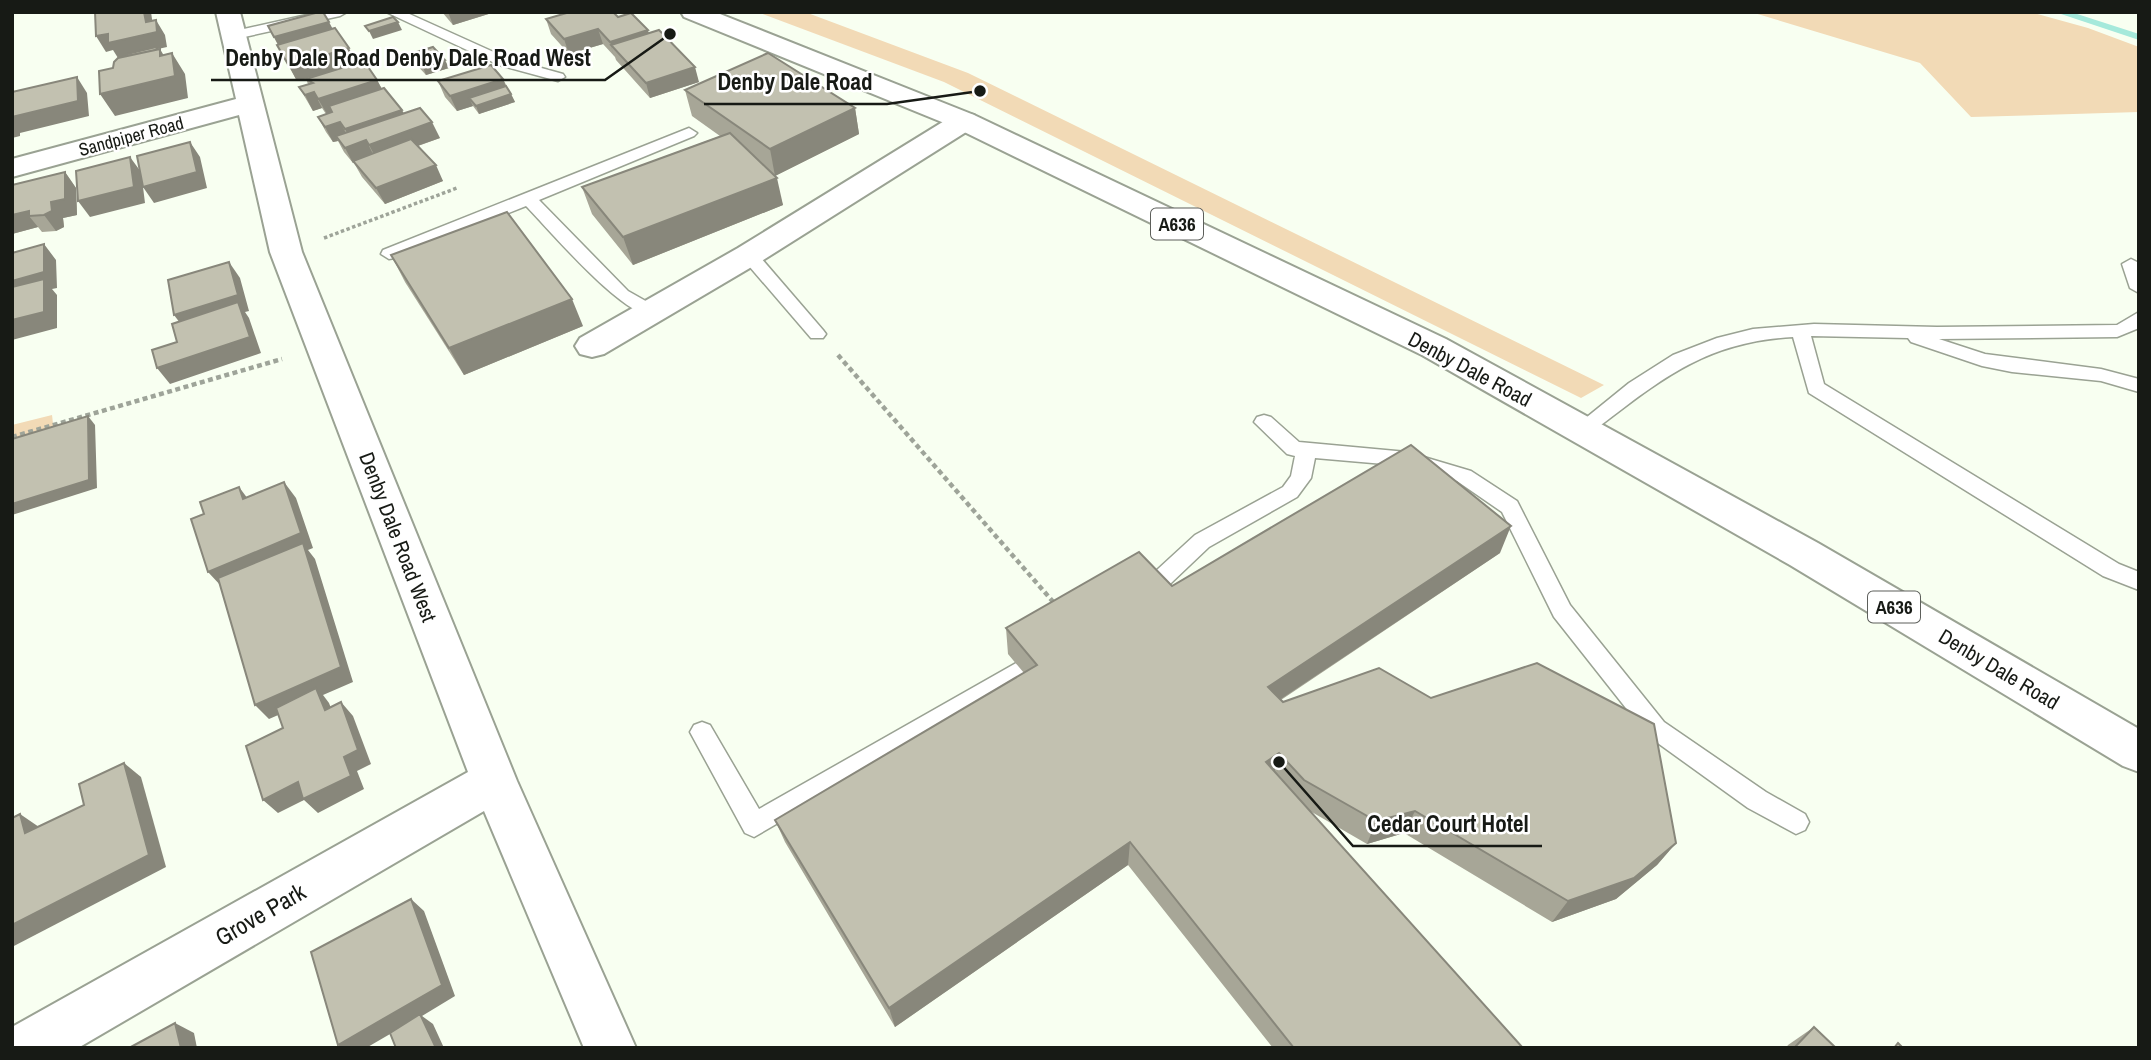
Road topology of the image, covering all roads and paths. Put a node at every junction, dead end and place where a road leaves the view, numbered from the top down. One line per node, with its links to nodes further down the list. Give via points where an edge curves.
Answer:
1 (340, 12): 4 (lane)
2 (393, 12): 5 (lane, via 504,62)
3 (693, 12): 7 (street, Denby Dale Road / A636)
4 (232, 24): 6 (street, Denby Dale Road West)
5 (558, 77)
6 (251, 103): 9 (street, Sandpiper Road); 20 (street, Denby Dale Road West, via 286,252)
7 (964, 121): 12 (street); 24 (street, Denby Dale Road / A636, via 1434,347)
8 (689, 133): 10 (lane)
9 (12, 168)
10 (529, 199): 11 (lane); 15 (lane, via 622,295)
11 (388, 254)
12 (749, 256): 15 (street); 19 (lane)
13 (2131, 264): 14 (lane)
14 (2139, 288)
15 (652, 312): 21 (street)
16 (2139, 317): 18 (lane, via 2117,331)
17 (1800, 331): 18 (lane); 24 (lane, via 1739,339 1692,353); 27 (lane, via 1816,388 2111,570)
18 (1899, 332): 22 (lane, via 1982,360 2101,375)
19 (824, 340): 28 (path)
20 (323, 346): 25 (path); 33 (street, Denby Dale Road West)
21 (592, 346)
22 (2139, 386)
23 (1264, 422): 26 (lane, via 1294,449)
24 (1581, 430): 32 (street, Denby Dale Road / A636, via 1804,554)
25 (12, 437)
26 (1307, 450): 29 (lane, via 1301,478 1290,492 1202,541 1150,592); 34 (lane, via 1407,459 1464,477 1510,506 1562,611 1656,729)
27 (2139, 580)
28 (1056, 606)
29 (1127, 606)
30 (1069, 642): 31 (lane, via 754,825)
31 (702, 732)
32 (2139, 752)
33 (494, 781): 35 (street, Grove Park); 36 (street, Denby Dale Road West)
34 (1796, 822)
35 (27, 1048)
36 (610, 1048)

